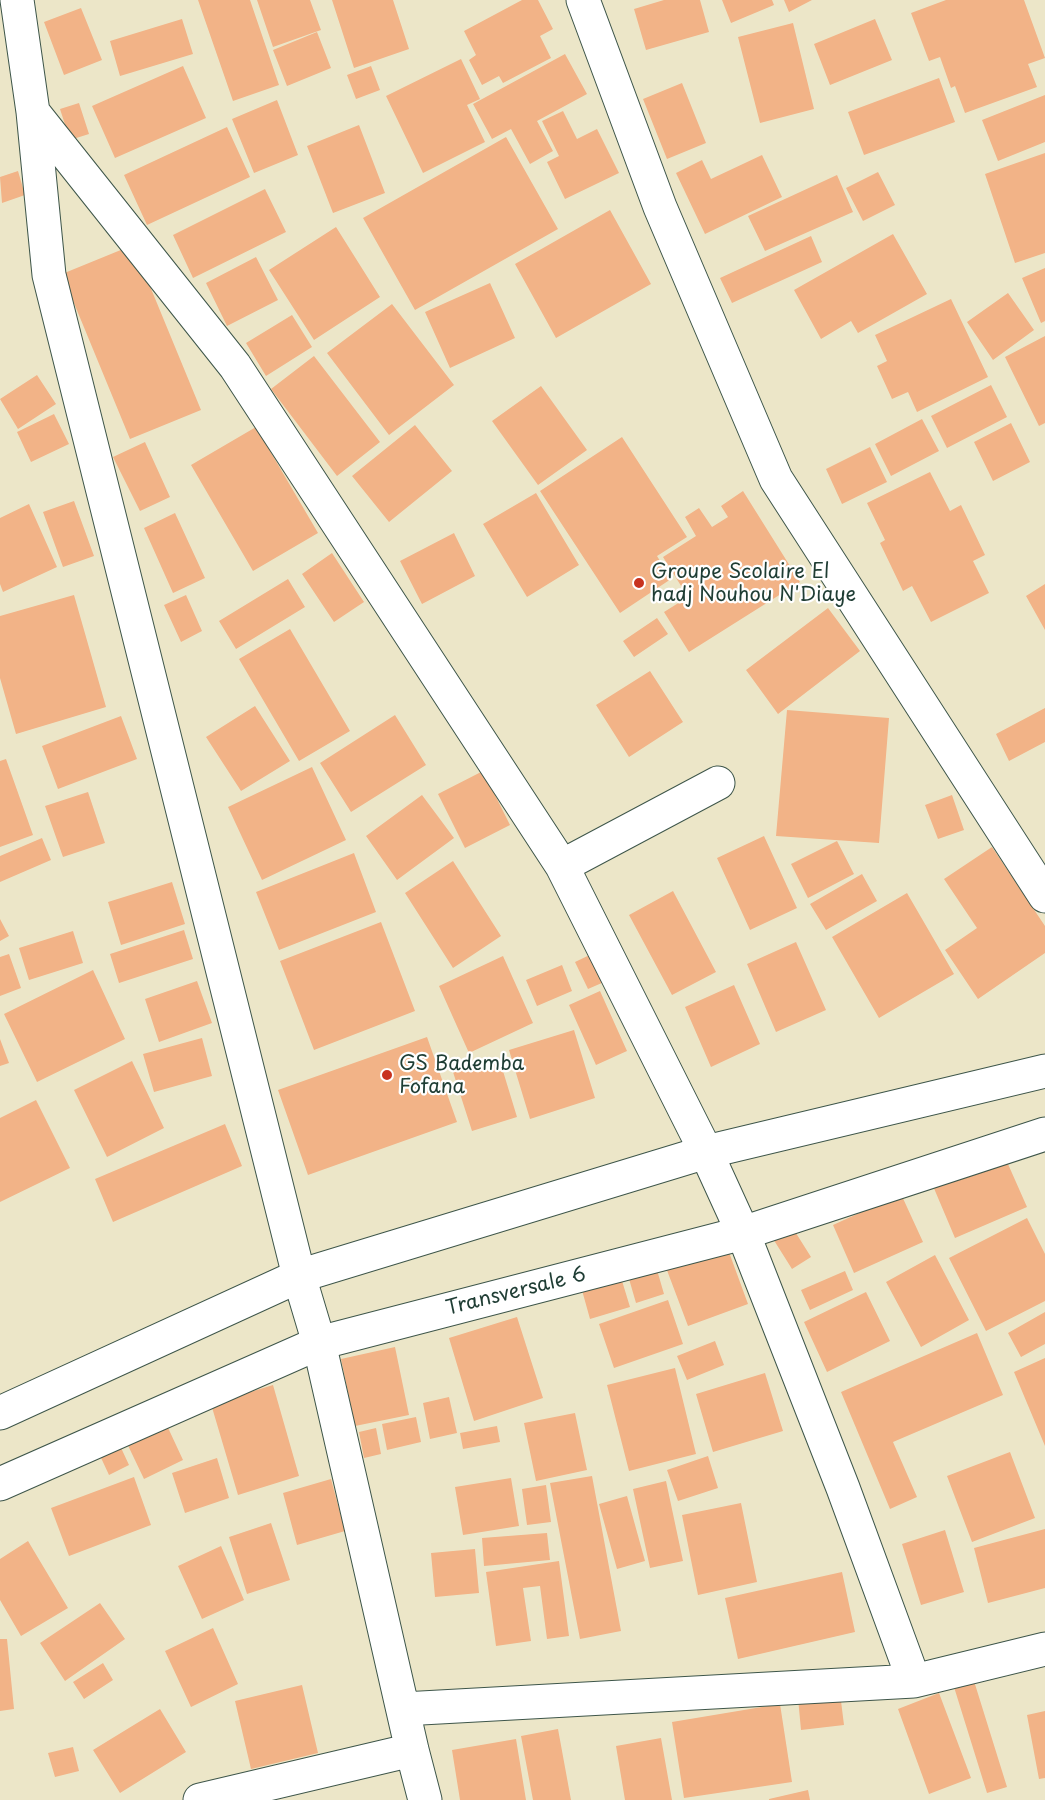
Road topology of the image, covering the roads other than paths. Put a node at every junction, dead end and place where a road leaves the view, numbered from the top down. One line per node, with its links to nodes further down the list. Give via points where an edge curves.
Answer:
1 (17, 0): 3 (street)
2 (583, 0): 6 (street, via 660,207 776,479)
3 (33, 112): 5 (street, via 235,366); 11 (street, via 49,275)
4 (718, 783): 5 (street)
5 (562, 866): 9 (street)
6 (1045, 896)
7 (1045, 1071): 9 (street)
8 (1045, 1134): 10 (street, Transversale 6)
9 (706, 1152): 10 (street); 11 (street)
10 (743, 1233): 12 (street, Transversale 6); 16 (street)
11 (299, 1276): 12 (street); 13 (street)
12 (319, 1343): 14 (street, Transversale 6); 17 (street)
13 (0, 1413)
14 (0, 1484)
15 (1045, 1648): 16 (street)
16 (914, 1681): 17 (street)
17 (403, 1709): 18 (street)
18 (412, 1750): 19 (street); 20 (street)
19 (200, 1800)
20 (425, 1800)

